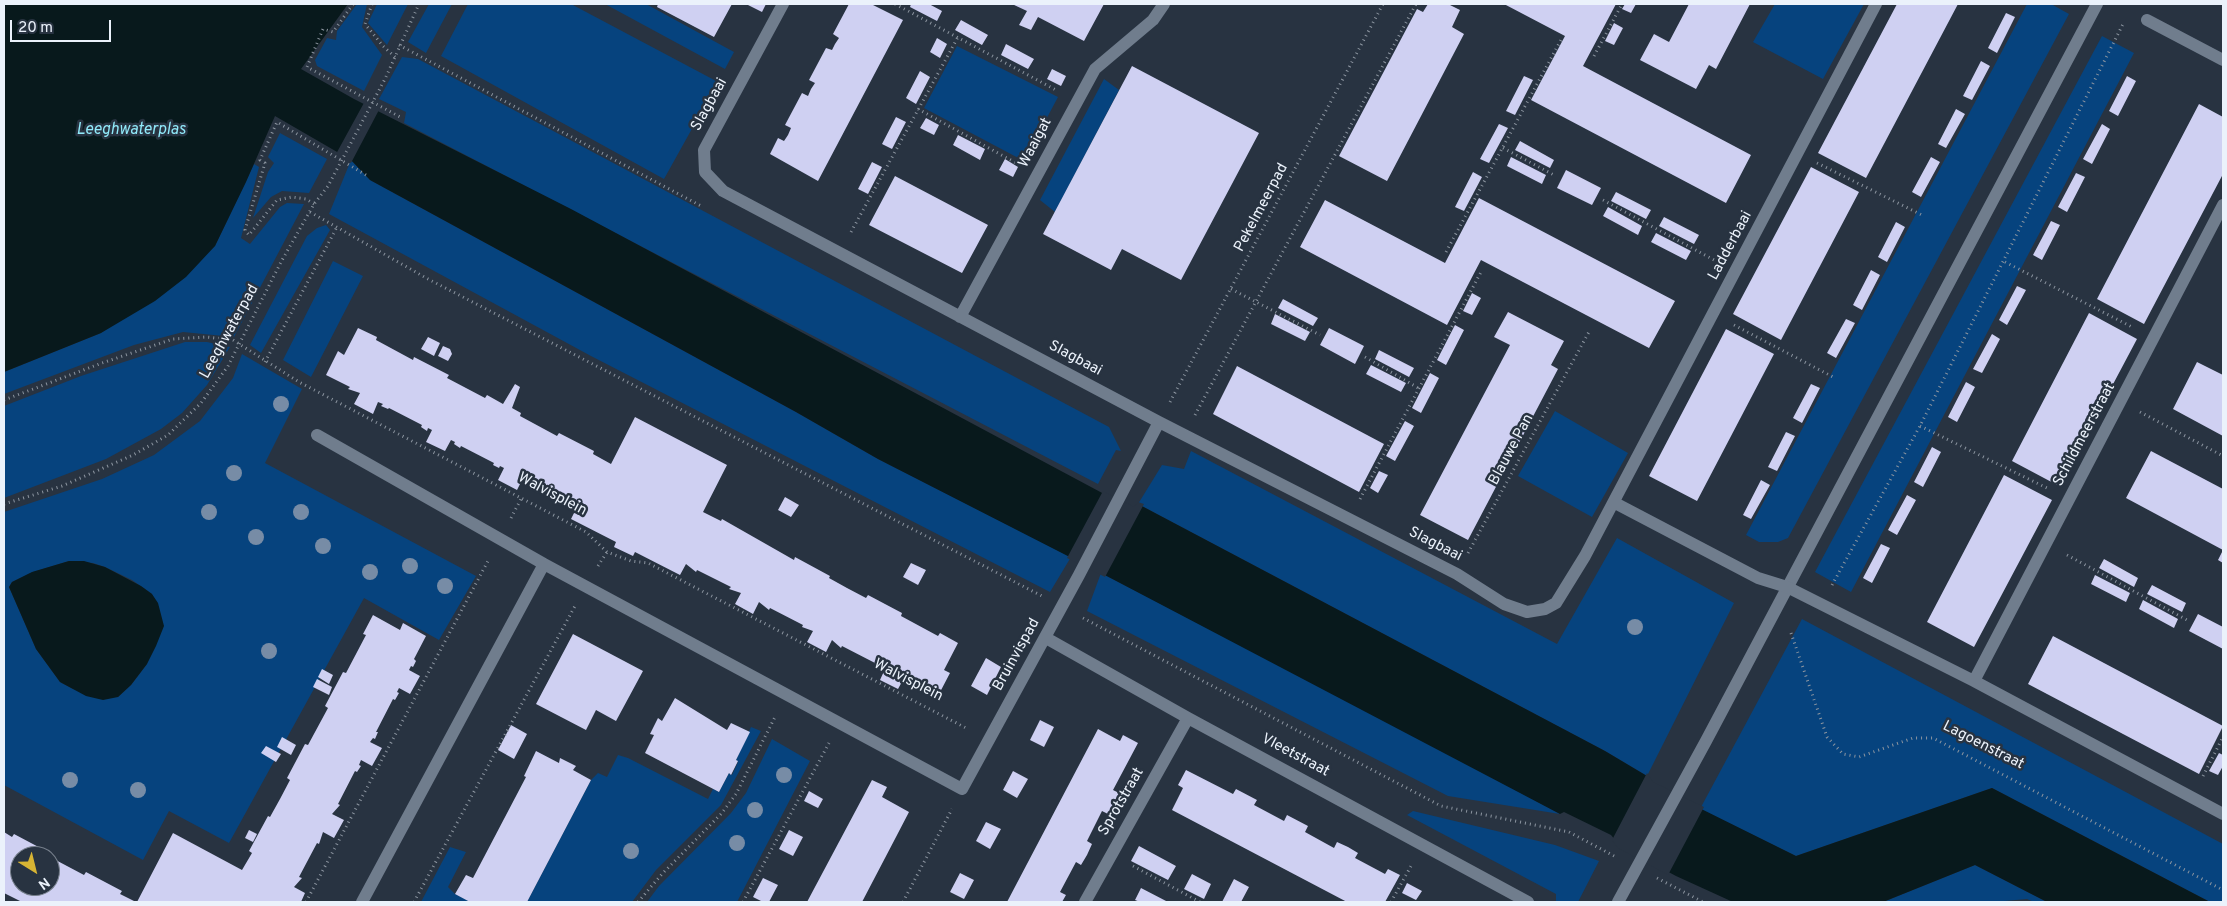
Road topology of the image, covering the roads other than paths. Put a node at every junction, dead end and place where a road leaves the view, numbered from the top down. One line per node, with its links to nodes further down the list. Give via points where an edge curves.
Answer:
1 (783, 4): 8 (street, Slagbaai, via 704,150 705,172 723,191)
2 (1164, 4): 8 (street, Waaigat, via 1153,20 1095,69)
3 (1876, 4): 11 (street, Ladderbaai)
4 (2097, 4): 14 (street)
5 (2147, 20): 6 (street)
6 (2223, 60)
7 (2223, 204): 16 (street, Schildmeerstraat)
8 (960, 317): 9 (street, Slagbaai)
9 (1159, 422): 12 (street, Slagbaai, via 1456,574 1504,604 1527,612 1556,603); 15 (street, Bruinvispad)
10 (317, 435): 13 (street)
11 (1615, 503): 12 (street, Ladderbaai); 14 (street, via 1758,578)
12 (1585, 556)
13 (544, 564): 15 (street, Bruinvispad, via 962,788); 20 (street)
14 (1787, 587): 16 (street); 19 (street)
15 (1046, 638): 17 (street, Vleetstraat)
16 (1974, 681): 18 (street)
17 (1188, 718): 21 (street, Sprotstraat); 22 (street, Vleetstraat)
18 (2223, 814)
19 (1619, 900)
20 (362, 902)
21 (1085, 902)
22 (1528, 902)

